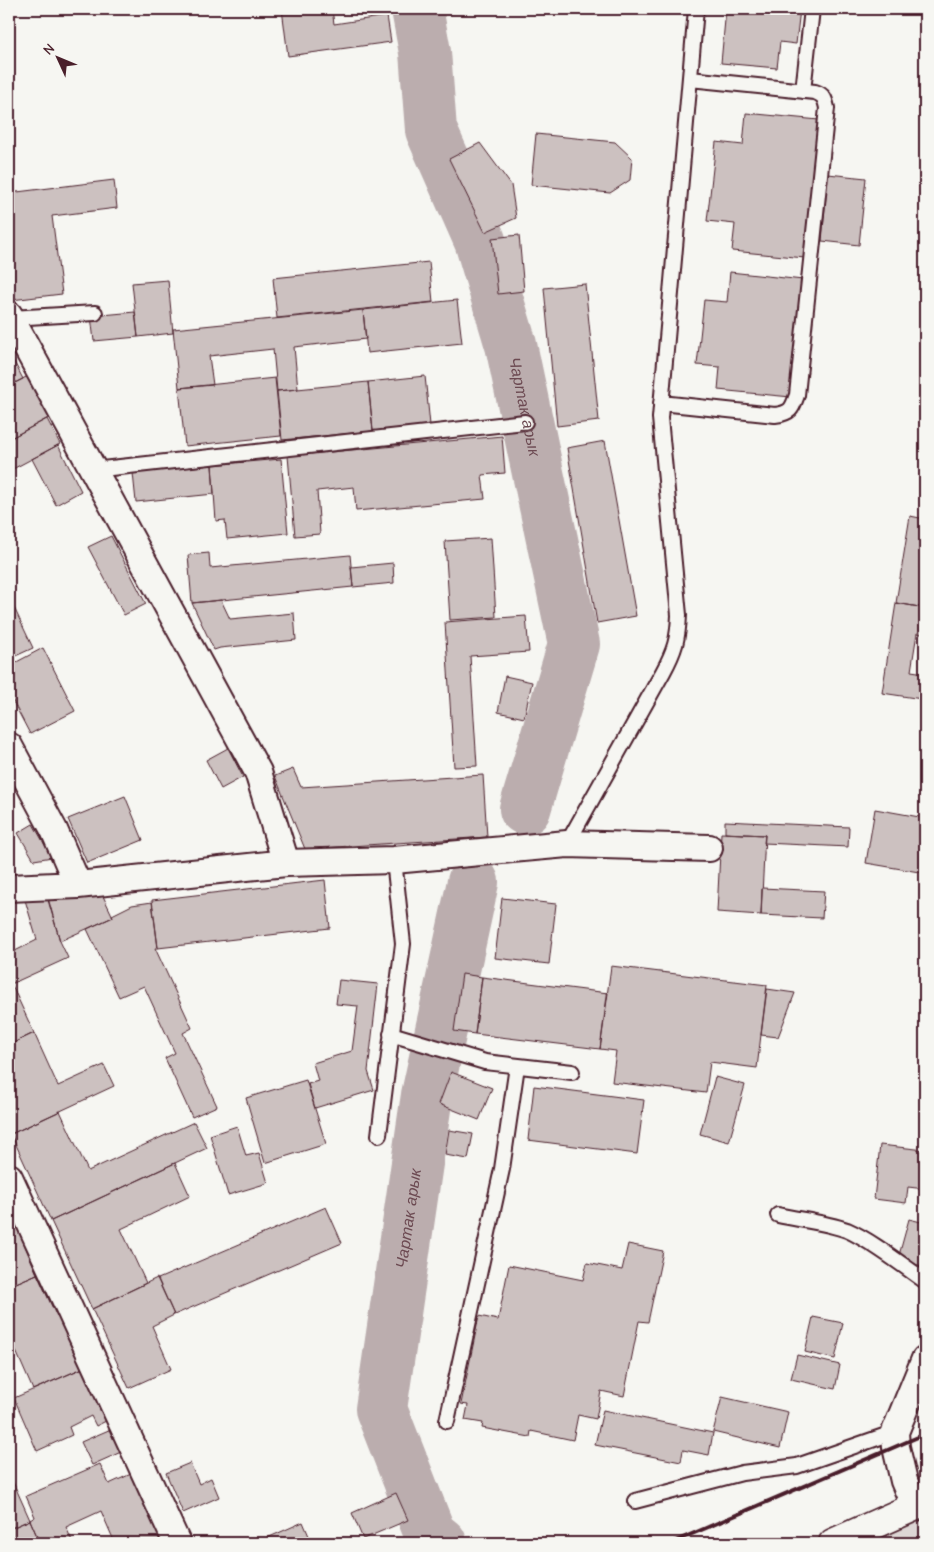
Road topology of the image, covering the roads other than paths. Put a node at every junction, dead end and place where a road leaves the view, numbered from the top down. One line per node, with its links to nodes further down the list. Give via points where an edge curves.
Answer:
1 (696, 9): 3 (lane)
2 (812, 9): 4 (lane)
3 (690, 79): 4 (lane); 7 (lane)
4 (803, 91): 7 (lane, via 822,94 827,108 797,395 792,408 784,414 775,415)
5 (95, 313): 6 (lane)
6 (10, 316): 9 (street)
7 (661, 403): 11 (lane, via 679,614 678,635 663,672)
8 (525, 422): 9 (lane)
9 (93, 470): 14 (street, via 258,772)
10 (9, 746): 15 (street, via 54,830)
11 (566, 844): 12 (street); 13 (street)
12 (709, 848)
13 (394, 860): 14 (street); 17 (lane, via 403,944)
14 (286, 863): 15 (street)
15 (78, 885): 16 (street)
16 (9, 888)
17 (391, 1034): 18 (lane, via 485,1062); 20 (lane)
18 (517, 1066): 19 (lane); 25 (lane, via 502,1169)
19 (572, 1072)
20 (379, 1135)
21 (9, 1177): 29 (street)
22 (778, 1215): 23 (lane, via 846,1230)
23 (925, 1281)
24 (925, 1359): 26 (street)
25 (447, 1421)
26 (895, 1432): 27 (lane, via 797,1466 742,1473); 28 (street, via 904,1481)
27 (635, 1501)
28 (920, 1505): 30 (highway)
29 (177, 1543)
30 (833, 1543)

